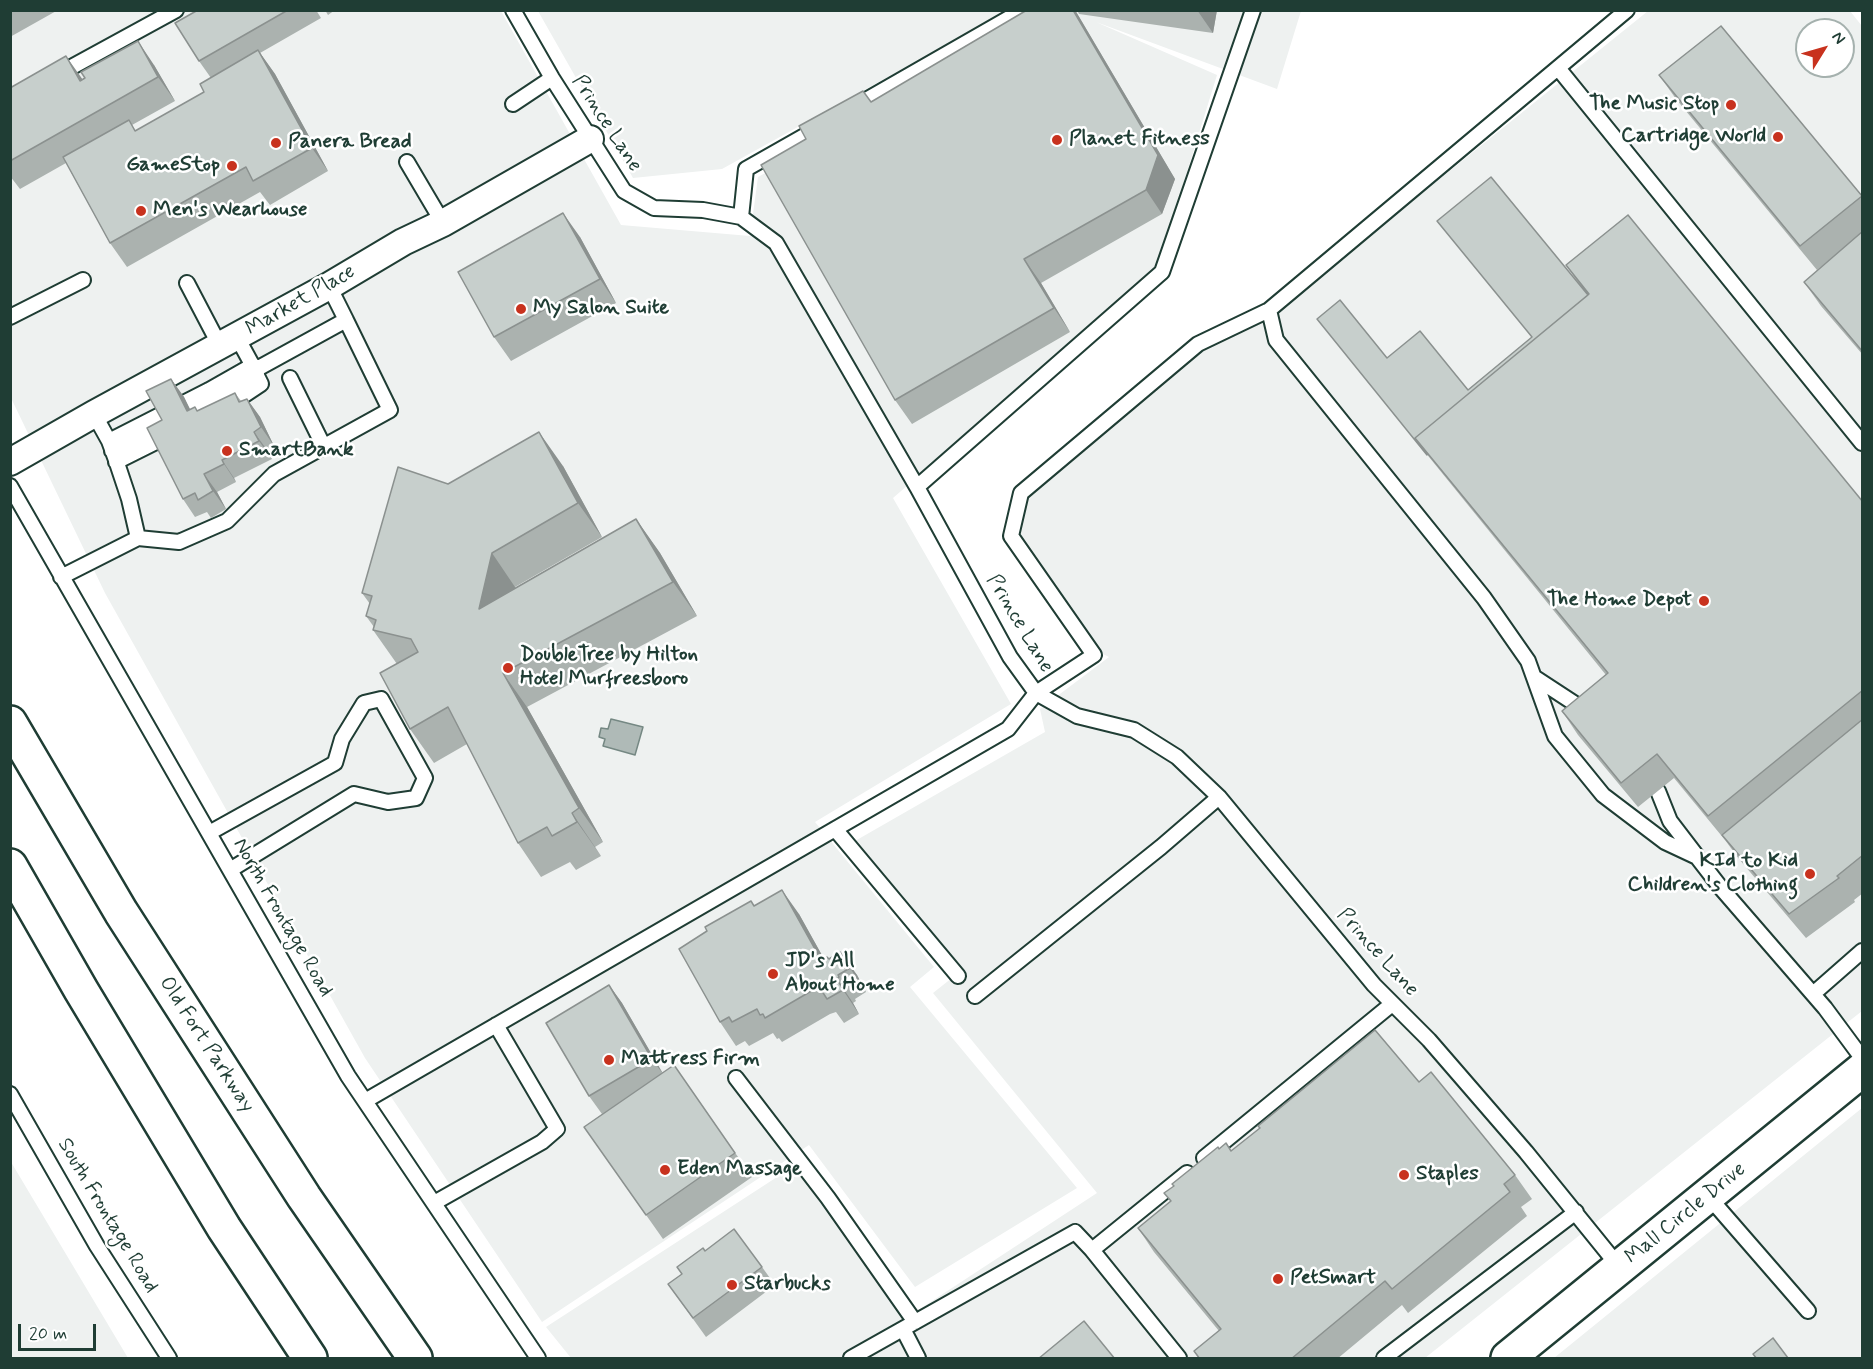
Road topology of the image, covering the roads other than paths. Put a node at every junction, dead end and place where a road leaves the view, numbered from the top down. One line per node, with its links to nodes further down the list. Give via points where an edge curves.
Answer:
1 (176, 10): 8 (lane)
2 (513, 10): 7 (lane, Prince Lane)
3 (1023, 10): 12 (lane, via 746,169)
4 (1253, 10): 29 (lane, via 1162,272)
5 (1627, 10): 6 (lane)
6 (1558, 68): 17 (lane); 24 (lane)
7 (552, 78): 9 (lane); 10 (lane, Prince Lane)
8 (42, 84)
9 (513, 104)
10 (590, 139): 12 (lane, Prince Lane, via 624,190 654,208 703,210); 13 (street, Market Place)
11 (407, 162): 13 (lane)
12 (741, 217): 29 (lane, Prince Lane, via 776,243)
13 (443, 223): 16 (street, Market Place)
14 (83, 280): 18 (lane)
15 (187, 283): 20 (lane)
16 (329, 286): 19 (lane); 20 (street, Market Place)
17 (1269, 310): 32 (lane, via 1276,340 1484,598 1528,661); 33 (lane, via 1198,344 1021,493 1011,536 1094,655)
18 (10, 317)
19 (346, 320): 21 (lane); 25 (lane, via 390,410)
20 (229, 341): 21 (lane); 23 (street, Market Place)
21 (255, 370): 26 (lane, via 209,390); 26 (lane, via 261,384 224,408)
22 (290, 378): 25 (lane)
23 (94, 414): 26 (lane); 27 (street, Market Place)
24 (1863, 442)
25 (324, 447): 30 (lane, via 274,474 227,521 179,542)
26 (112, 451): 30 (lane)
27 (10, 462)
28 (10, 486): 31 (lane, North Frontage Road)
29 (917, 487): 33 (lane, Prince Lane, via 1010,657)
30 (138, 538): 31 (lane)
31 (61, 577): 39 (lane, North Frontage Road)
32 (1534, 677): 34 (lane); 40 (lane, via 1555,735 1603,795 1665,842)
33 (1036, 693): 37 (lane, Prince Lane, via 1077,716 1134,730 1177,757); 38 (lane, via 1008,729)
34 (1598, 718)
35 (10, 723): 64 (main road, Old Fort Parkway, via 121,912 304,1197)
36 (1658, 791): 40 (lane, via 1670,821)
37 (1219, 797): 46 (lane); 47 (lane, Prince Lane)
38 (835, 829): 44 (lane); 48 (lane)
39 (209, 833): 42 (lane, North Frontage Road); 42 (lane, via 335,763 342,739 364,703 381,699 425,778 416,798 388,802 354,794)
40 (1697, 856): 45 (lane)
41 (10, 866): 63 (main road, via 224,1228)
42 (230, 870): 53 (lane, North Frontage Road)
43 (1863, 951): 45 (lane)
44 (958, 976)
45 (1813, 994): 49 (lane)
46 (975, 996)
47 (1392, 1004): 56 (lane, Prince Lane, via 1430,1040); 57 (lane)
48 (496, 1025): 53 (lane); 55 (lane, via 557,1130)
49 (1863, 1058)
50 (1863, 1070): 54 (main road, Mall Circle Drive)
51 (736, 1078): 60 (lane, via 828,1198)
52 (10, 1094): 62 (lane, South Frontage Road, via 97,1246)
53 (365, 1101): 55 (lane, North Frontage Road)
54 (1708, 1196): 58 (main road, Mall Circle Drive); 59 (lane)
55 (434, 1203): 65 (lane, North Frontage Road)
56 (1576, 1212): 58 (lane, Prince Lane); 69 (lane)
57 (1092, 1250): 60 (lane, via 1075,1232); 68 (lane)
58 (1620, 1268): 70 (main road, Mall Circle Drive)
59 (1808, 1311)
60 (915, 1322): 61 (lane)
61 (903, 1329): 66 (lane); 67 (lane)
62 (169, 1359)
63 (310, 1359)
64 (415, 1359)
65 (538, 1359)
66 (851, 1359)
67 (918, 1359)
68 (1179, 1359)
69 (1384, 1359)
70 (1508, 1359)

